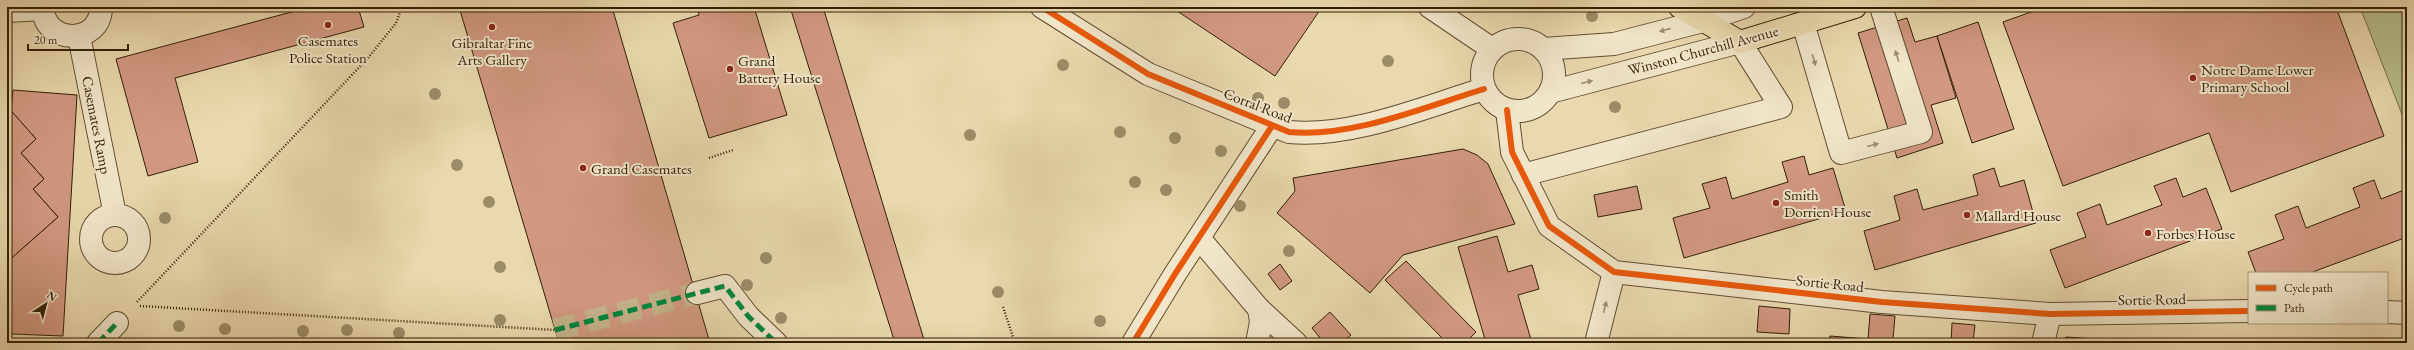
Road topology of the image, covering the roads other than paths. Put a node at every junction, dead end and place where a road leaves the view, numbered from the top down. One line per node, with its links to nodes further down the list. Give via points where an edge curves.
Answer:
1 (101, 7): 12 (street, via 96,25 86,34)
2 (1042, 7): 19 (street, Corral Road, via 1148,74)
3 (1430, 7): 15 (street)
4 (1680, 7): 10 (main road)
5 (1744, 7): 10 (street)
6 (1855, 7): 11 (main road, Winston Churchill Avenue)
7 (1881, 7): 11 (street, one-way to 7, via 1841,153 1921,132)
8 (43, 8): 9 (street); 12 (street, via 46,21 54,31 62,35)
9 (7, 11)
10 (1703, 20): 13 (main road); 14 (street, one-way to 14, via 1614,44)
11 (1803, 23): 13 (main road, Winston Churchill Avenue)
12 (79, 36): 21 (street, Casemates Ramp)
13 (1740, 42): 17 (street, Winston Churchill Avenue, one-way to 13); 20 (street, via 1782,107)
14 (1543, 49): 15 (street, via 1534,43 1517,39 1501,43); 17 (street, via 1553,70)
15 (1492, 50): 16 (street, via 1482,68)
16 (1484, 89): 18 (street, via 1490,98); 19 (street, Corral Road, via 1356,126 1311,134 1289,132)
17 (1550, 92): 18 (street, via 1542,102 1532,108 1520,111)
18 (1507, 110): 20 (street, Sortie Road, via 1512,152)
19 (1272, 126): 22 (street)
20 (1523, 175): 23 (street, Sortie Road, via 1550,226)
21 (115, 215)
22 (1199, 238): 25 (street); 33 (street)
23 (1614, 272): 29 (street, Sortie Road, via 1882,302); 38 (street, one-way to 23)
24 (697, 293): 32 (street, via 725,286 748,316)
25 (1259, 309): 34 (street); 37 (street)
26 (2248, 312): 29 (street, Sortie Road)
27 (2388, 312): 28 (street)
28 (2407, 312)
29 (2050, 314): 39 (street)
30 (117, 323): 31 (street)
31 (98, 343)
32 (776, 343)
33 (1133, 343)
34 (1257, 343)
35 (1274, 343): 36 (street)
36 (1280, 343)
37 (1296, 343)
38 (1596, 343)
39 (2043, 343)

